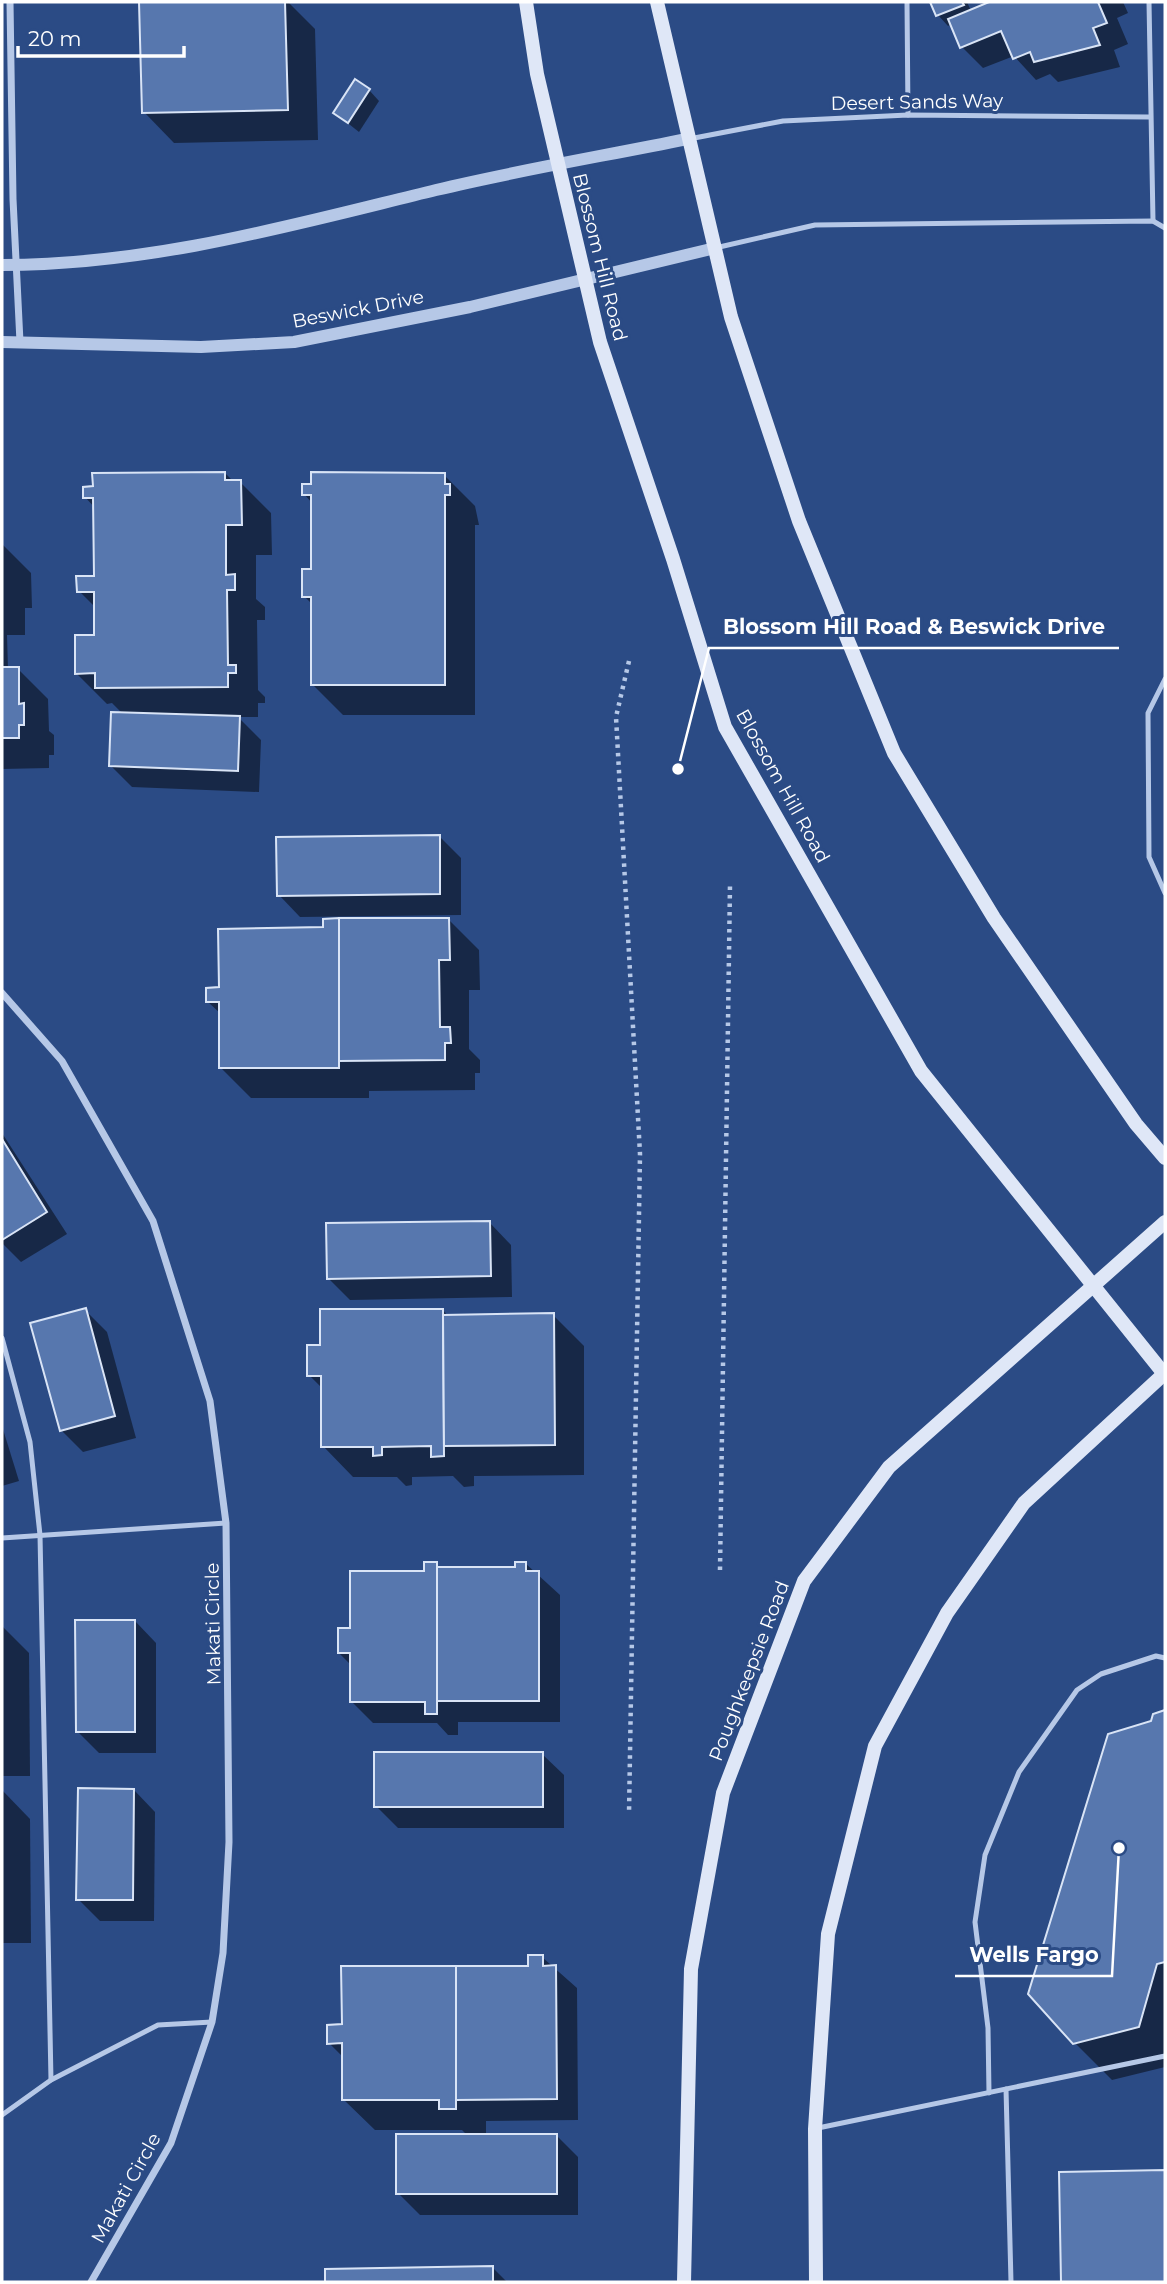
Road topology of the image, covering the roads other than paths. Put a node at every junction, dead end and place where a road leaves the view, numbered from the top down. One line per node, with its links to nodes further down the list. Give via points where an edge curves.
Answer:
1 (10, 2): 14 (street, via 13,199)
2 (526, 2): 9 (main road, Blossom Hill Road)
3 (657, 2): 8 (main road)
4 (907, 2): 6 (lane)
5 (1149, 2): 7 (lane)
6 (908, 115): 7 (lane, Desert Sands Way); 8 (lane, Desert Sands Way, via 783,121)
7 (1149, 117): 10 (lane)
8 (687, 139): 9 (street); 12 (main road)
9 (557, 165): 14 (street, via 181,250); 15 (main road, Blossom Hill Road)
10 (1153, 221): 11 (lane); 12 (lane, via 815,225)
11 (1165, 228)
12 (715, 248): 15 (street, Beswick Drive); 21 (main road, via 731,317 799,521 894,753 994,918 1136,1124)
13 (2, 265): 14 (street)
14 (19, 265): 17 (street)
15 (585, 279): 17 (street, Beswick Drive, via 294,342 201,347); 23 (main road, Blossom Hill Road, via 600,342 725,727 921,1071)
16 (2, 342): 17 (street, Beswick Drive)
17 (20, 342)
18 (1165, 679): 19 (lane, via 1149,713 1149,857)
19 (1165, 892)
20 (2, 993): 26 (street, Makati Circle, via 62,1061 153,1220 210,1401)
21 (1165, 1158)
22 (1165, 1222): 23 (main road, Poughkeepsie Road)
23 (1092, 1286): 25 (main road, Blossom Hill Road); 38 (main road, Poughkeepsie Road, via 889,1467 804,1581 723,1793 691,1969)
24 (2, 1338): 27 (lane, via 30,1442)
25 (1165, 1374): 36 (main road, via 1024,1503 947,1613 876,1746 828,1934)
26 (226, 1522): 27 (lane); 30 (street, Makati Circle, via 229,1842 223,1952)
27 (40, 1535): 28 (lane); 32 (lane)
28 (2, 1538)
29 (1165, 1658): 34 (lane, via 1156,1656 1101,1674 1077,1690 1019,1772 985,1855 975,1922 988,2028)
30 (212, 2022): 32 (lane, via 158,2025); 37 (street, Makati Circle, via 171,2143)
31 (1165, 2056): 33 (lane)
32 (51, 2080): 35 (lane)
33 (1006, 2089): 34 (lane); 40 (lane)
34 (989, 2093): 36 (lane)
35 (2, 2115)
36 (815, 2129): 39 (main road)
37 (91, 2282)
38 (684, 2282)
39 (816, 2282)
40 (1011, 2282)

